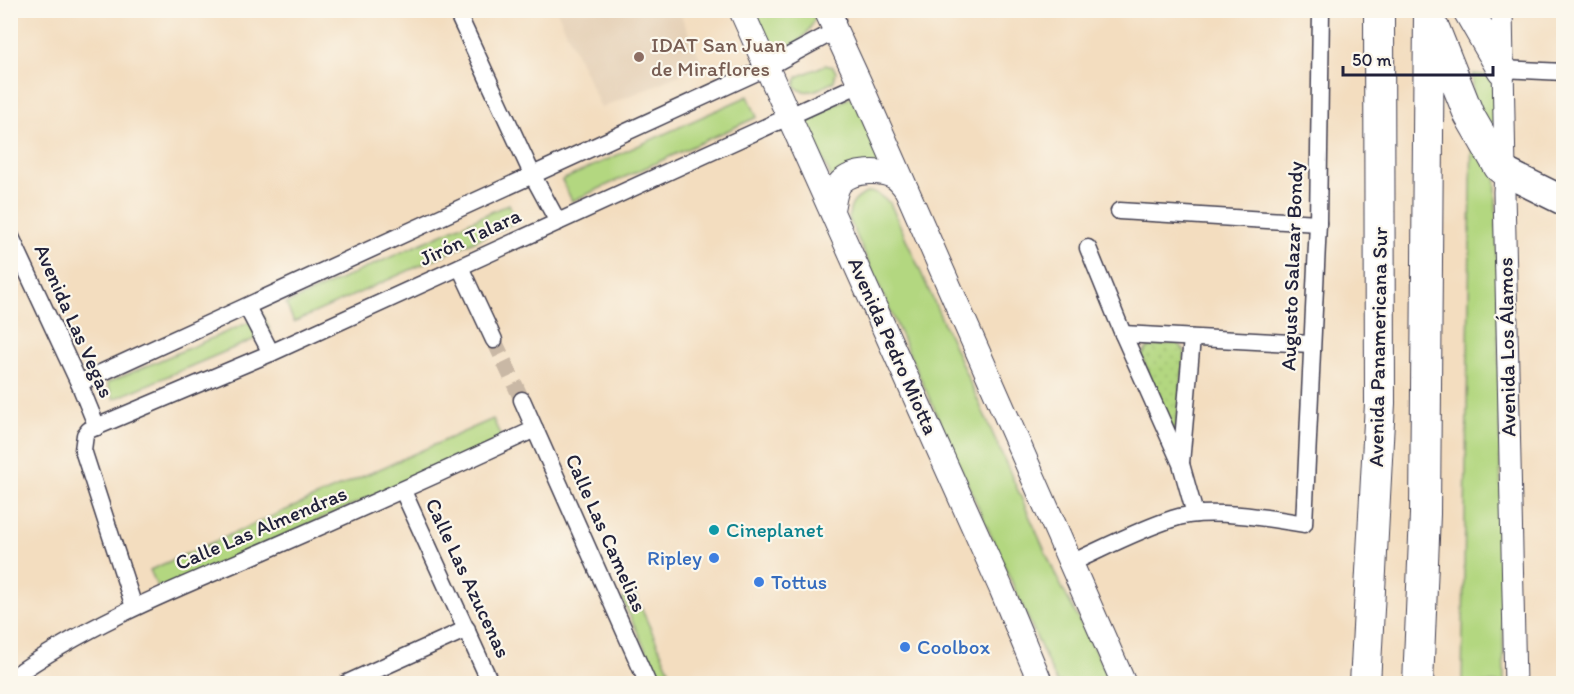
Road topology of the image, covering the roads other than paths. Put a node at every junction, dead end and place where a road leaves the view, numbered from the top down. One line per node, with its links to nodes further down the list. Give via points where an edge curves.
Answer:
1 (456, 10): 15 (street)
2 (741, 10): 9 (main road, Avenida Pedro Miotta)
3 (1321, 10): 21 (street, Augusto Salazar Bondy)
4 (1379, 10): 47 (highway, Avenida Panamericana Sur, via 1380,403)
5 (1468, 10): 10 (highway)
6 (1502, 10): 10 (street, Avenida Los Álamos)
7 (1429, 13): 14 (highway, via 1469,115); 48 (highway, via 1425,514)
8 (834, 17): 9 (street, Jirón Talara); 12 (main road)
9 (768, 67): 13 (main road, Avenida Pedro Miotta); 15 (street, Jirón Talara)
10 (1502, 69): 11 (street); 14 (street, Avenida Los Álamos)
11 (1563, 72)
12 (860, 84): 13 (street, Jirón Talara); 16 (main road)
13 (790, 116): 18 (main road, Avenida Pedro Miotta); 20 (street, Jirón Talara)
14 (1505, 172): 17 (highway); 49 (street, Avenida Los Álamos)
15 (533, 176): 20 (street); 25 (street, Jirón Talara)
16 (906, 189): 18 (main road, via 894,177 863,172 839,183); 38 (main road)
17 (1563, 201)
18 (832, 209): 45 (main road, Avenida Pedro Miotta)
19 (1119, 212): 21 (street)
20 (558, 222): 24 (street, Jirón Talara)
21 (1318, 223): 29 (street, Augusto Salazar Bondy)
22 (10, 235): 31 (street, Avenida Las Vegas)
23 (1088, 248): 26 (street)
24 (460, 267): 28 (street); 30 (street, Jirón Talara)
25 (247, 307): 30 (street); 31 (street, Jirón Talara)
26 (1123, 334): 27 (street); 35 (street)
27 (1192, 338): 29 (street); 35 (street)
28 (494, 340)
29 (1311, 344): 37 (street, Augusto Salazar Bondy, via 1304,524 1262,516)
30 (271, 353): 33 (street, Jirón Talara)
31 (79, 383): 33 (street, Avenida Las Vegas)
32 (522, 400): 34 (street, Calle Las Camelias)
33 (96, 427): 39 (street, via 85,435 83,450)
34 (535, 429): 36 (street, Calle Las Almendras); 44 (street, Calle Las Camelias)
35 (1181, 464): 37 (street)
36 (403, 491): 39 (street, Calle Las Almendras); 40 (street, Calle Las Azucenas)
37 (1195, 514): 38 (street, via 1173,518)
38 (1071, 563): 46 (main road)
39 (134, 607): 41 (street, Calle Las Almendras)
40 (467, 629): 42 (street); 43 (street, Calle Las Azucenas)
41 (10, 679)
42 (345, 684)
43 (491, 684)
44 (648, 684)
45 (1041, 684)
46 (1124, 684)
47 (1365, 684)
48 (1418, 684)
49 (1515, 684)

